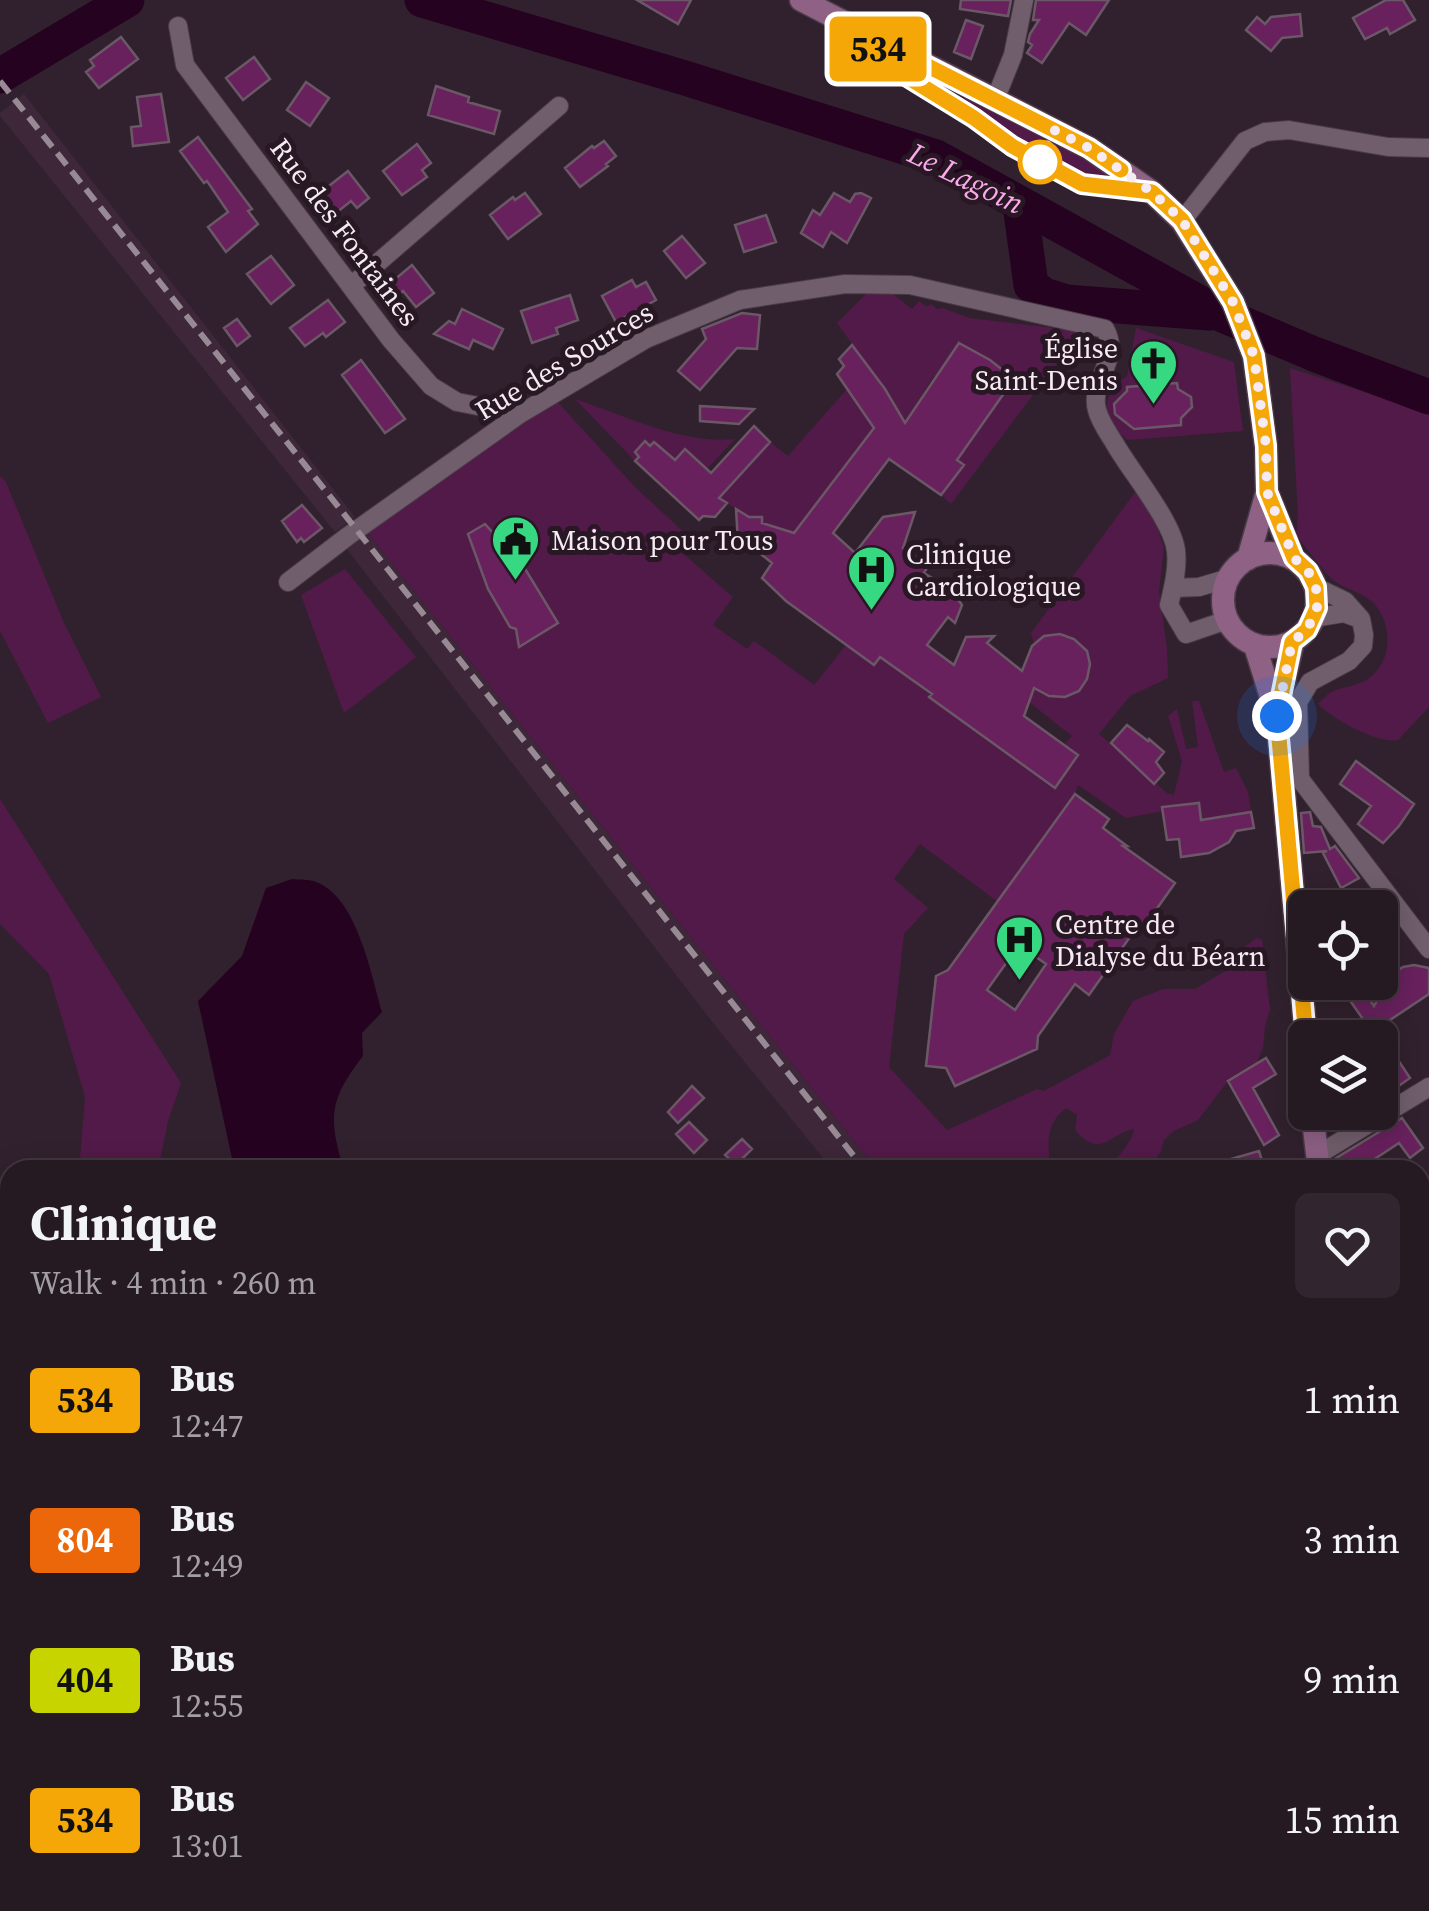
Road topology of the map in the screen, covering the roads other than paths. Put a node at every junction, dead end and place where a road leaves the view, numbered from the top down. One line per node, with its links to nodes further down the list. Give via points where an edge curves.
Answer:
1 (801, 0): 4 (main road)
2 (1024, 0): 4 (street, via 1014,55)
3 (178, 26): 8 (street, Rue des Fontaines, via 184,66)
4 (995, 100): 7 (main road, via 1089,148)
5 (559, 106): 8 (street)
6 (1429, 148): 7 (street, via 1265,132 1245,141)
7 (1182, 220): 10 (main road, via 1233,302 1254,356)
8 (351, 286): 9 (street, Rue des Fontaines, via 431,386 457,402)
9 (520, 414): 14 (street, Rue des Sources); 16 (street, Rue des Sources, via 646,339 740,300 845,284 910,286 1105,328 1110,358 1096,407 1172,532)
10 (1267, 492): 11 (main road); 12 (main road)
11 (1294, 558): 12 (main road, via 1274,552); 15 (main road)
12 (1248, 559): 13 (main road)
13 (1226, 579): 16 (street); 19 (main road)
14 (288, 582)
15 (1316, 587): 17 (main road); 18 (street, via 1346,601)
16 (1173, 588): 19 (street, Rue des Sources, via 1169,605 1186,634)
17 (1312, 618): 18 (street, via 1344,613); 20 (main road)
18 (1360, 619): 23 (street, via 1363,646 1310,682 1298,702 1300,779)
19 (1227, 620): 21 (main road)
20 (1292, 642): 21 (main road); 22 (main road)
21 (1255, 646): 22 (main road)
22 (1277, 716): 24 (main road)
23 (1429, 950)
24 (1304, 1020)
25 (1429, 1087): 28 (street)
26 (1313, 1130): 27 (main road)
27 (1316, 1160)
28 (1325, 1160)

